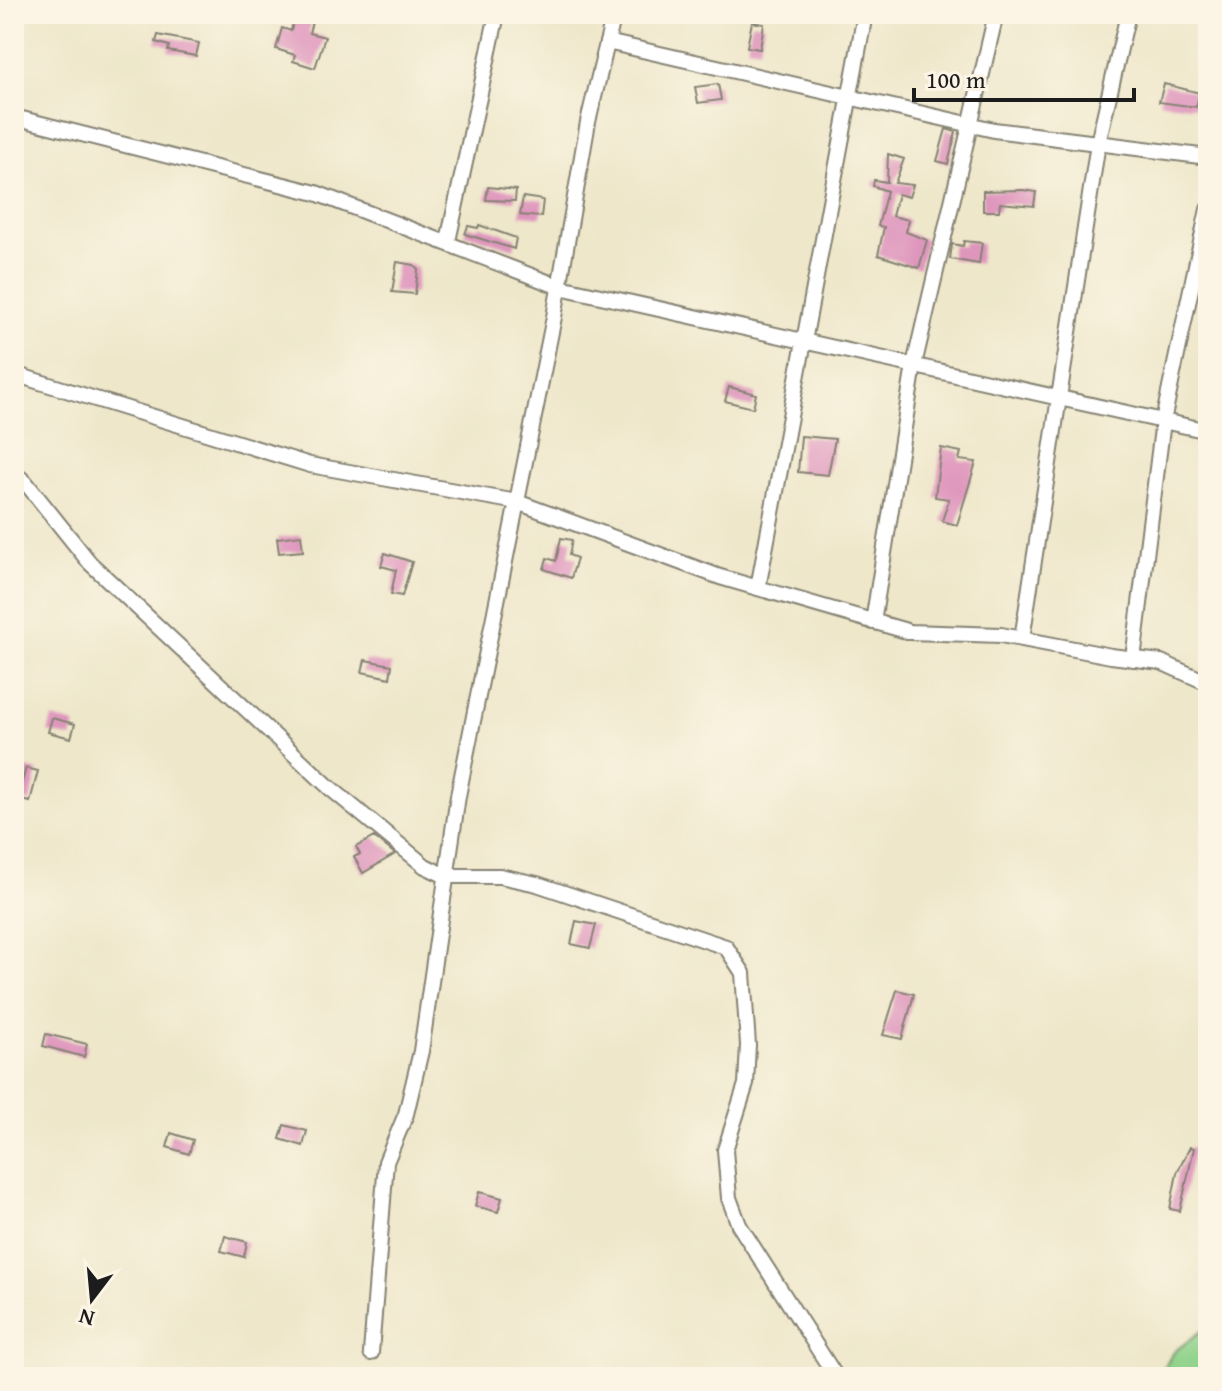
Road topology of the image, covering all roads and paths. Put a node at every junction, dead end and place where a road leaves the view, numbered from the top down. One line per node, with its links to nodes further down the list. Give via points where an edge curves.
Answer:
1 (497, 14): 13 (street)
2 (614, 14): 6 (street)
3 (865, 14): 7 (street)
4 (996, 14): 9 (street)
5 (1128, 14): 10 (street)
6 (607, 42): 7 (street); 14 (street)
7 (849, 97): 9 (street); 15 (street)
8 (14, 117): 13 (street, via 316,193)
9 (972, 125): 10 (street); 16 (street)
10 (1098, 143): 11 (street); 18 (street)
11 (1208, 157)
12 (1208, 209): 19 (street)
13 (448, 241): 14 (street)
14 (560, 287): 15 (street); 22 (street)
15 (802, 340): 16 (street); 23 (street)
16 (914, 365): 18 (street); 24 (street)
17 (14, 374): 22 (street, via 310,465)
18 (1060, 398): 19 (street); 25 (street)
19 (1163, 421): 20 (street); 26 (street)
20 (1208, 431)
21 (14, 473): 28 (street, via 90,563 329,787 425,866)
22 (517, 502): 23 (street); 28 (street)
23 (758, 588): 24 (street)
24 (873, 622): 25 (street, via 910,632)
25 (1022, 639): 26 (street)
26 (1133, 659): 27 (street, via 1161,662)
27 (1208, 683)
28 (446, 876): 29 (street, via 421,1051 406,1114 386,1162); 30 (street, via 500,876 537,884 726,947 743,973 748,1045 746,1084 725,1150 729,1198 739,1225)
29 (371, 1353)
30 (836, 1377)

